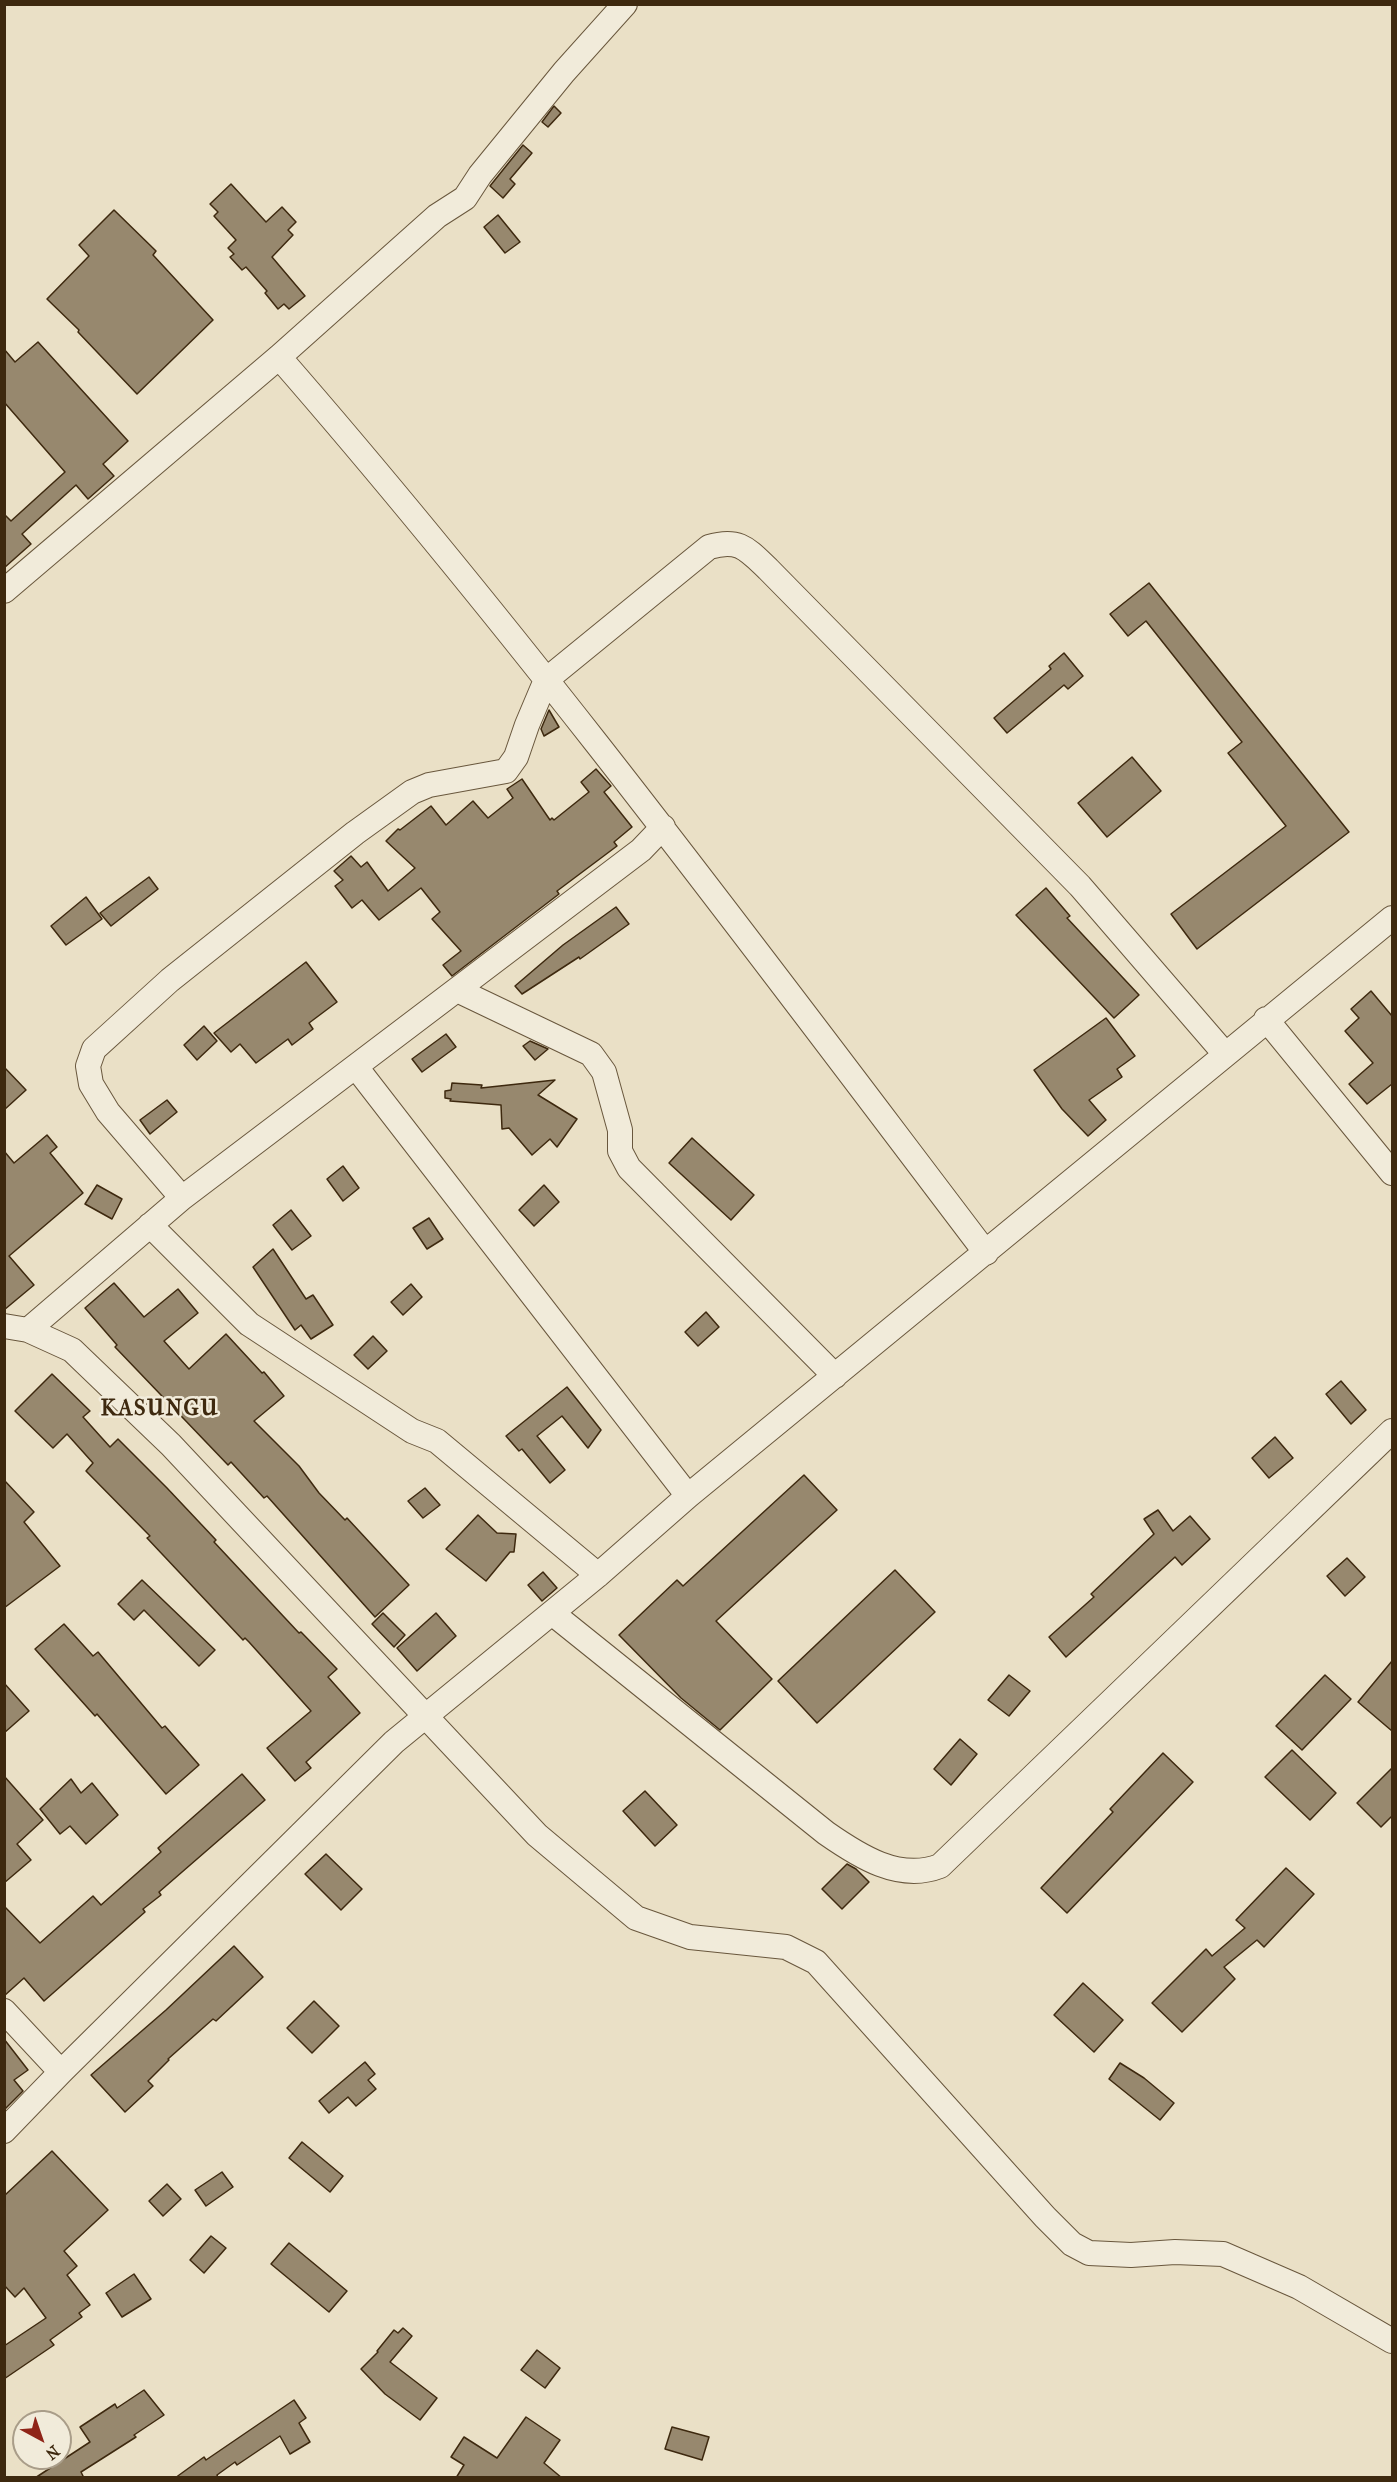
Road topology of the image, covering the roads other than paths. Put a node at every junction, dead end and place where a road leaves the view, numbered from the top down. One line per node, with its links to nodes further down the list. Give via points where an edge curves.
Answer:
1 (625, 4): 2 (street, via 564,72 465,198 437,216)
2 (279, 357): 3 (street); 4 (street, via 477,591)
3 (4, 591)
4 (546, 680): 5 (street); 9 (street, via 709,547 741,545 1080,886); 12 (street, via 516,757 506,771 429,784 412,792 170,980 94,1049 88,1066 91,1084 108,1112)
5 (663, 827): 7 (street, via 641,850); 14 (street)
6 (1392, 918): 8 (street)
7 (456, 990): 10 (street); 16 (street, via 591,1054 604,1072 620,1130 621,1151 629,1168)
8 (1266, 1019): 9 (street); 11 (street)
9 (1225, 1054): 14 (street)
10 (356, 1066): 12 (street); 18 (street)
11 (1392, 1173)
12 (182, 1198): 13 (street)
13 (150, 1226): 15 (street); 19 (street, via 249,1324 412,1431 437,1441)
14 (986, 1253): 16 (street)
15 (16, 1328): 21 (street, via 72,1350 171,1445)
16 (835, 1376): 18 (street)
17 (1392, 1431): 20 (street, via 940,1866 927,1871 903,1872 855,1853)
18 (688, 1496): 19 (street)
19 (598, 1575): 20 (street)
20 (552, 1613): 21 (street)
21 (427, 1715): 23 (street, via 394,1742); 25 (street, via 537,1835 636,1918 690,1937 786,1947 816,1962 1072,2244 1089,2253 1223,2254 1299,2287)
22 (4, 2011): 23 (street)
23 (61, 2072): 24 (street)
24 (4, 2132)
25 (1392, 2341)

